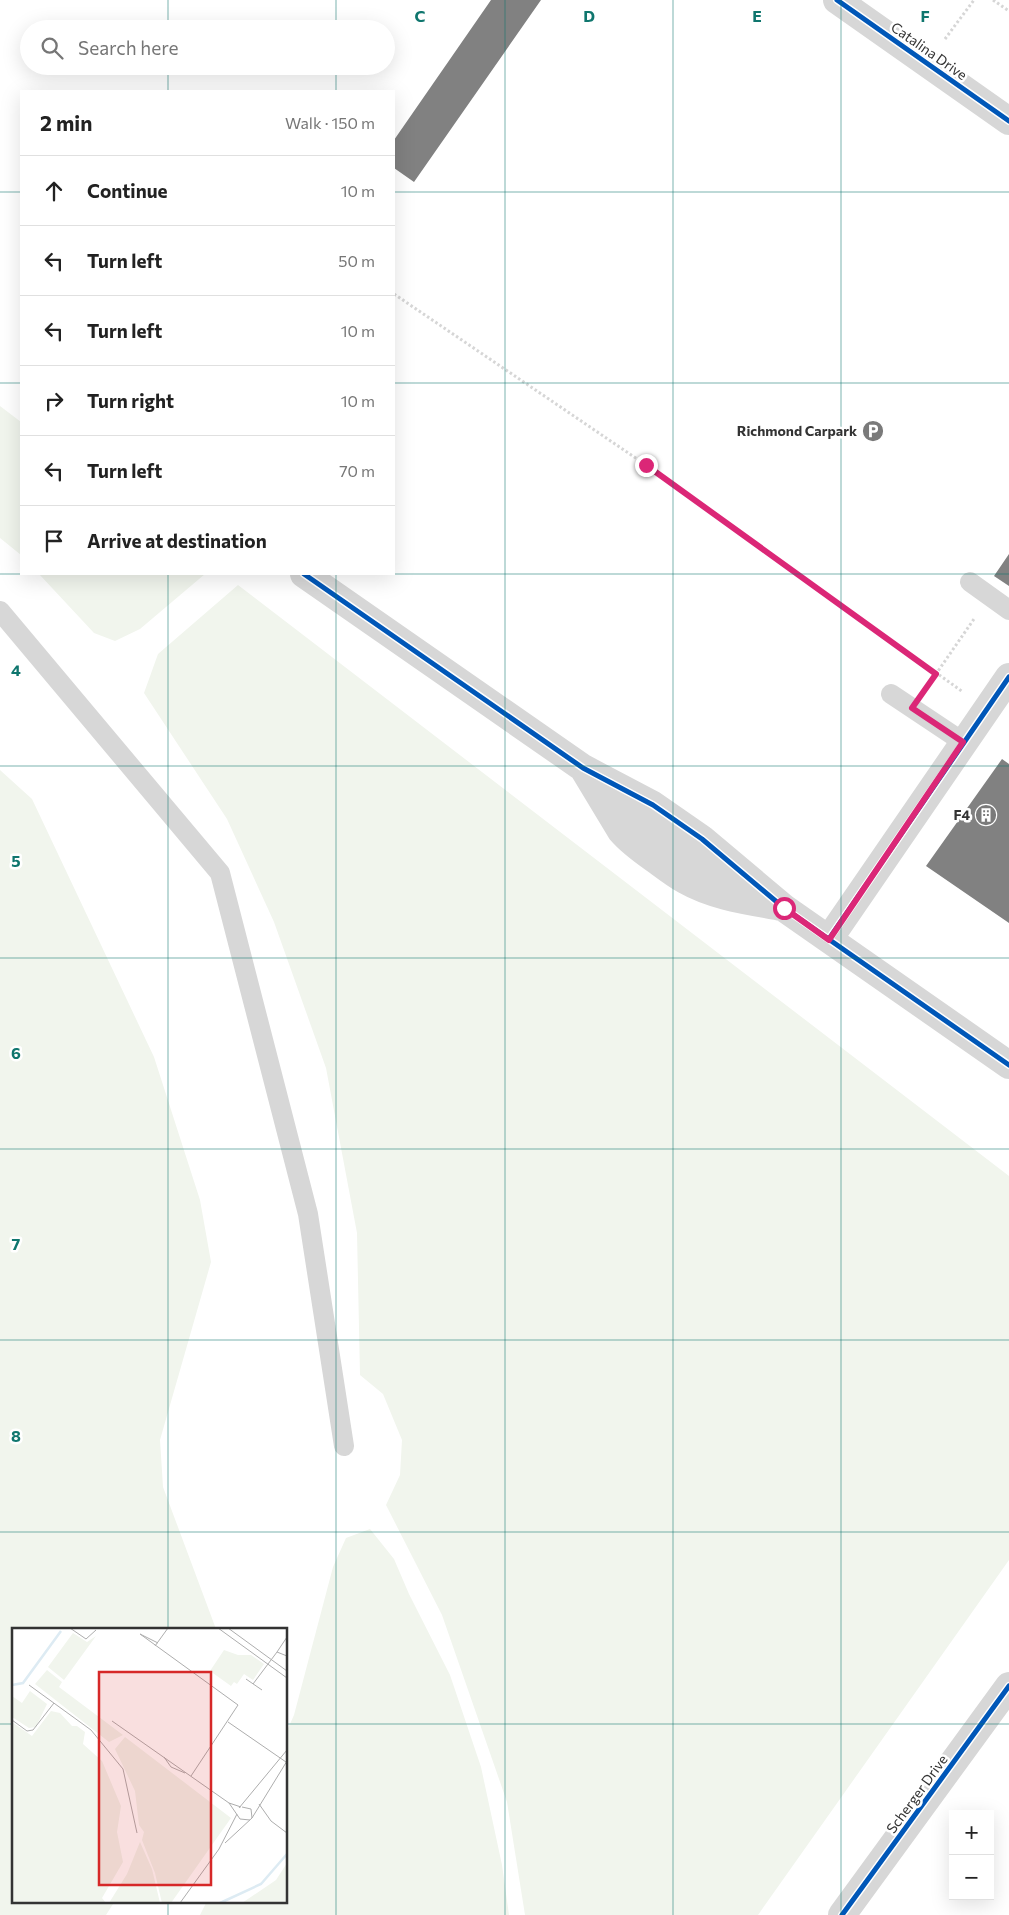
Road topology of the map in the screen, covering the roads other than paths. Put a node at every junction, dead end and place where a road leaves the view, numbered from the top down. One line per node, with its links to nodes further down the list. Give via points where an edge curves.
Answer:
1 (837, 0): 2 (street, Catalina Drive)
2 (1009, 121)
3 (305, 575): 10 (street)
4 (970, 582): 5 (lane)
5 (1009, 610)
6 (0, 611): 14 (lane, via 220,873 308,1214)
7 (1009, 677): 9 (street)
8 (891, 694): 9 (lane)
9 (963, 742): 12 (street)
10 (583, 768): 11 (street, via 653,805 714,849); 11 (street, via 621,831 648,855 705,889)
11 (784, 908): 12 (street)
12 (829, 940): 13 (street)
13 (1009, 1065)
14 (344, 1446)
15 (1009, 1686): 16 (street, Scherger Drive)
16 (842, 1915)

